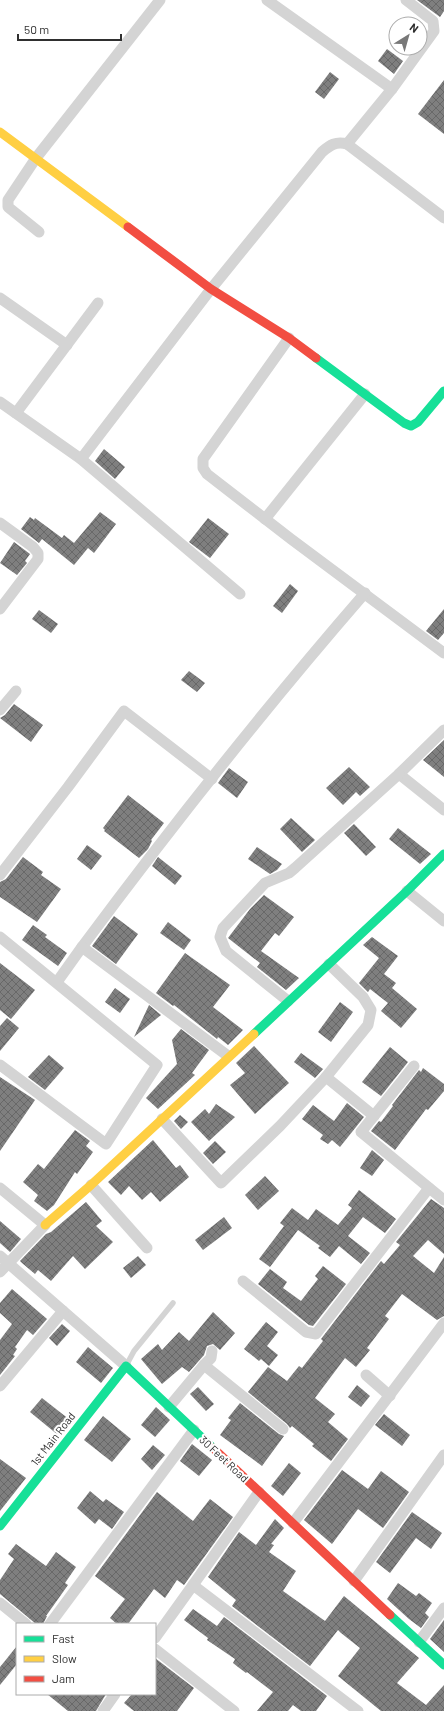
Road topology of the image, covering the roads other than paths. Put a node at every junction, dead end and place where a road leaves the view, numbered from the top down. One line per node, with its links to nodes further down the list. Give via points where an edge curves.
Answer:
1 (160, 0): 7 (street)
2 (267, 0): 4 (street)
3 (406, 0): 4 (street, via 433,21 434,31)
4 (392, 89): 6 (street)
5 (0, 132): 7 (street)
6 (347, 144): 8 (street); 10 (street, via 335,143 322,152)
7 (36, 158): 9 (street, via 8,200 8,207); 10 (street)
8 (444, 218)
9 (39, 232)
10 (211, 289): 13 (street); 19 (street)
11 (0, 298): 14 (street)
12 (98, 303): 14 (street)
13 (289, 338): 16 (street); 20 (street, via 202,459 207,474)
14 (67, 345): 18 (street)
15 (444, 391): 16 (street, via 418,422 410,426)
16 (365, 394): 20 (street)
17 (0, 402): 18 (street)
18 (16, 413): 19 (street)
19 (81, 459): 22 (street)
20 (265, 519): 23 (street)
21 (0, 523): 24 (street, via 33,547 38,553 38,559)
22 (240, 594)
23 (365, 594): 25 (street); 30 (street, via 316,650)
24 (0, 608)
25 (444, 653)
26 (16, 691): 27 (street)
27 (0, 710)
28 (444, 730): 29 (street)
29 (399, 774): 31 (street); 40 (street, via 289,873 265,883 223,928 220,937 226,951)
30 (212, 779): 33 (street, via 124,711); 37 (street)
31 (444, 810)
32 (444, 854): 34 (street)
33 (0, 875)
34 (407, 891): 35 (street); 38 (street)
35 (444, 921)
36 (0, 937): 39 (street)
37 (82, 947): 39 (street); 41 (street)
38 (329, 964): 40 (street); 44 (street, via 364,997 371,1010 368,1025)
39 (57, 982): 42 (street, via 157,1065 106,1144)
40 (288, 1001): 41 (street)
41 (228, 1056): 46 (street)
42 (0, 1065)
43 (414, 1066): 45 (street)
44 (326, 1077): 45 (street); 46 (street, via 221,1183)
45 (374, 1116): 49 (street, via 361,1132)
46 (162, 1119): 47 (street)
47 (91, 1185): 51 (street); 52 (street)
48 (0, 1188): 51 (street)
49 (429, 1188): 50 (street); 55 (street, via 316,1334 306,1332)
50 (444, 1200)
51 (45, 1225): 53 (street)
52 (147, 1248)
53 (4, 1259): 54 (street); 57 (street, 30 Feet Road)
54 (0, 1272)
55 (243, 1281)
56 (173, 1303): 61 (lane, via 134,1351)
57 (62, 1311): 61 (street, 30 Feet Road); 63 (street)
58 (444, 1323): 64 (street)
59 (212, 1351): 60 (street, via 212,1358)
60 (204, 1365): 65 (street); 66 (street)
61 (126, 1366): 65 (street, 30 Feet Road); 71 (street, 1st Main Road)
62 (366, 1375): 64 (street)
63 (0, 1386)
64 (390, 1396): 70 (street)
65 (169, 1407): 67 (street, 30 Feet Road)
66 (283, 1429)
67 (194, 1430): 69 (street, 30 Feet Road); 77 (street)
68 (444, 1455): 72 (street)
69 (259, 1492): 70 (street, 30 Feet Road); 73 (street)
70 (293, 1523): 72 (street, 30 Feet Road)
71 (0, 1526)
72 (354, 1581): 79 (street, 30 Feet Road)
73 (194, 1585): 78 (street); 85 (street)
74 (0, 1603): 76 (street)
75 (444, 1608): 79 (street)
76 (25, 1623)
77 (51, 1623)
78 (156, 1637)
79 (419, 1642): 81 (street, 30 Feet Road)
80 (156, 1650): 84 (street)
81 (444, 1665)
82 (114, 1695): 83 (street)
83 (104, 1711)
84 (234, 1711)
85 (358, 1711)

